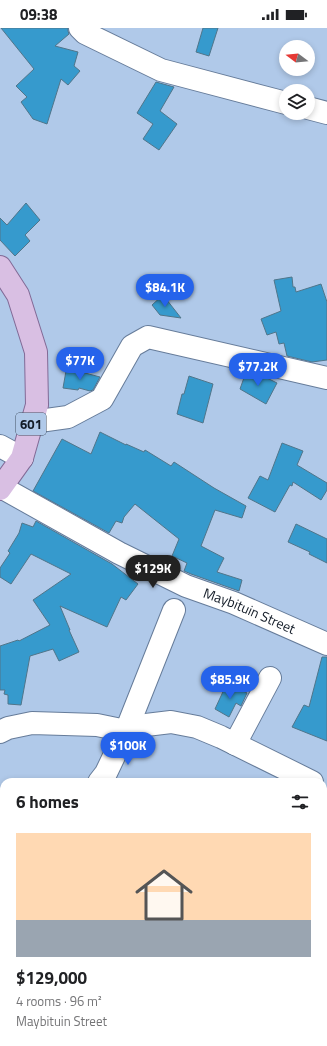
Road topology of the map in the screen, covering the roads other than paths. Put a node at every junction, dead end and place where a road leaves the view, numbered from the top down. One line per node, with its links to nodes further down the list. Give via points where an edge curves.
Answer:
1 (80, 28): 2 (street, via 85,33 161,70)
2 (279, 101)
3 (315, 110): 4 (street)
4 (327, 113)
5 (0, 267): 7 (main road, 601, via 18,295 36,352 37,405)
6 (327, 378): 7 (street, via 148,337 132,346 102,399 68,416)
7 (32, 422): 9 (main road, 601)
8 (0, 446): 9 (street)
9 (22, 458): 10 (main road, 601)
10 (1, 488): 12 (street, Maybituin Street, via 119,553 186,586 234,603)
11 (174, 610): 14 (street)
12 (327, 644)
13 (270, 678): 16 (street)
14 (126, 731): 15 (street, via 97,725 32,723); 16 (street, via 171,722 198,727); 17 (street)
15 (0, 732)
16 (235, 744): 18 (street)
17 (102, 778)
18 (304, 778)

